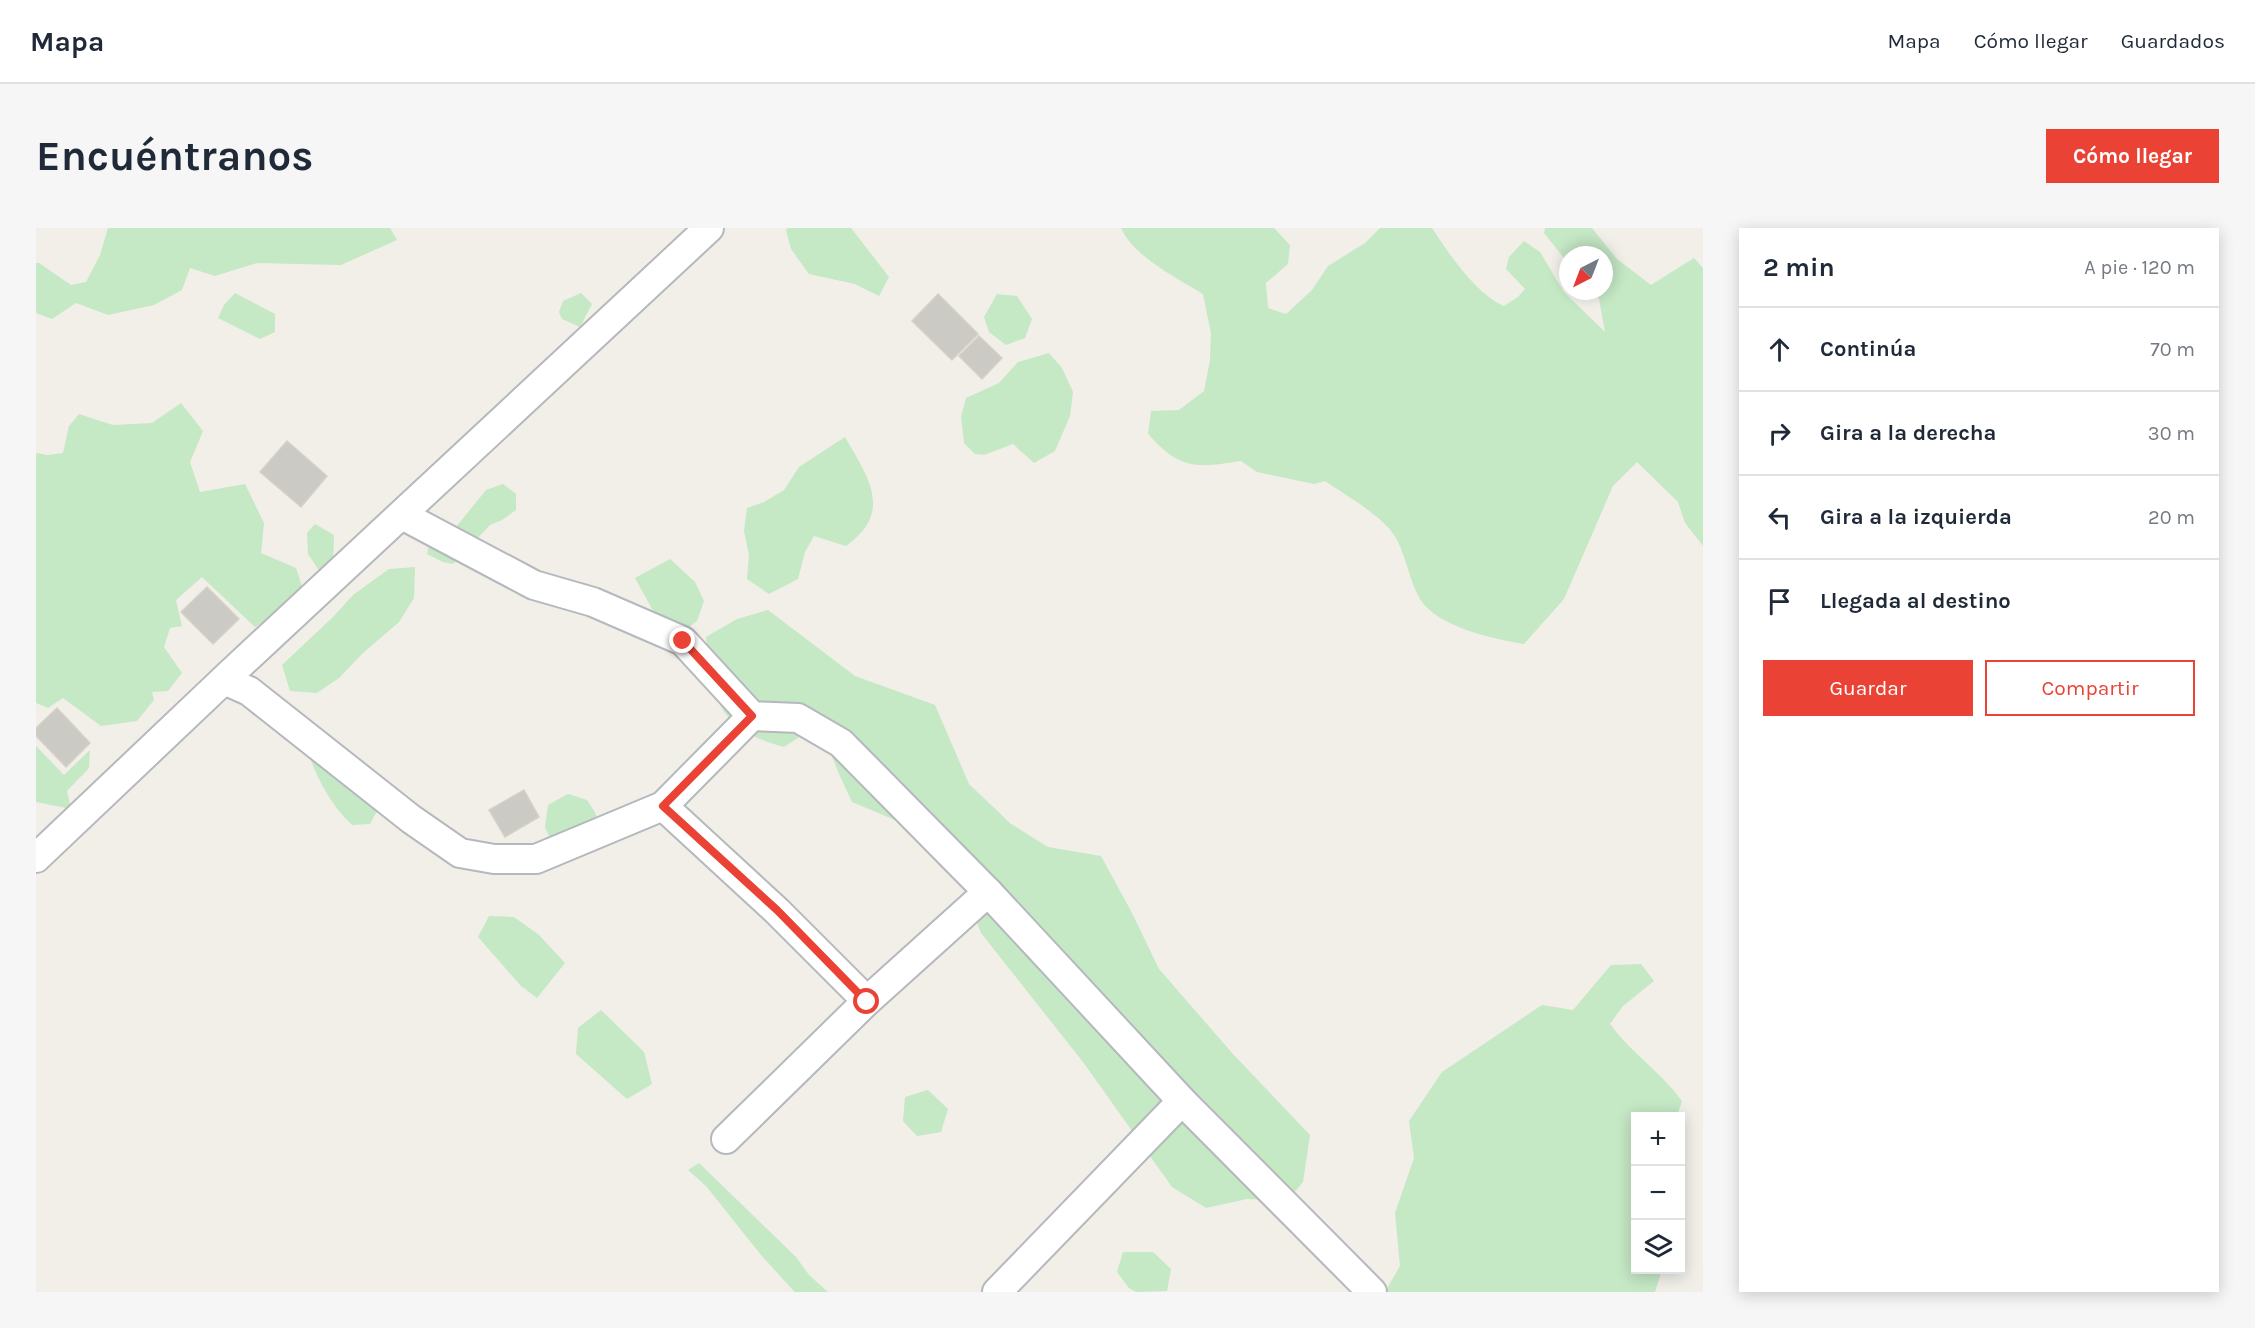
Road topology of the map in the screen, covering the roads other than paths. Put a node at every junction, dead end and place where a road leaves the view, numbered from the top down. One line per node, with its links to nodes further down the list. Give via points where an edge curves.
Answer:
1 (709, 228): 2 (street)
2 (402, 515): 3 (street); 4 (street, via 534,585 593,602 683,641)
3 (224, 680): 5 (street, via 249,691 460,853 494,859 536,859); 6 (street)
4 (752, 716): 5 (street); 7 (street, via 798,718 841,743)
5 (663, 806): 8 (street, via 777,910)
6 (36, 858)
7 (988, 892): 8 (street); 9 (street)
8 (867, 1002): 10 (street)
9 (1182, 1101): 11 (street); 12 (street)
10 (726, 1139)
11 (997, 1292)
12 (1372, 1292)

